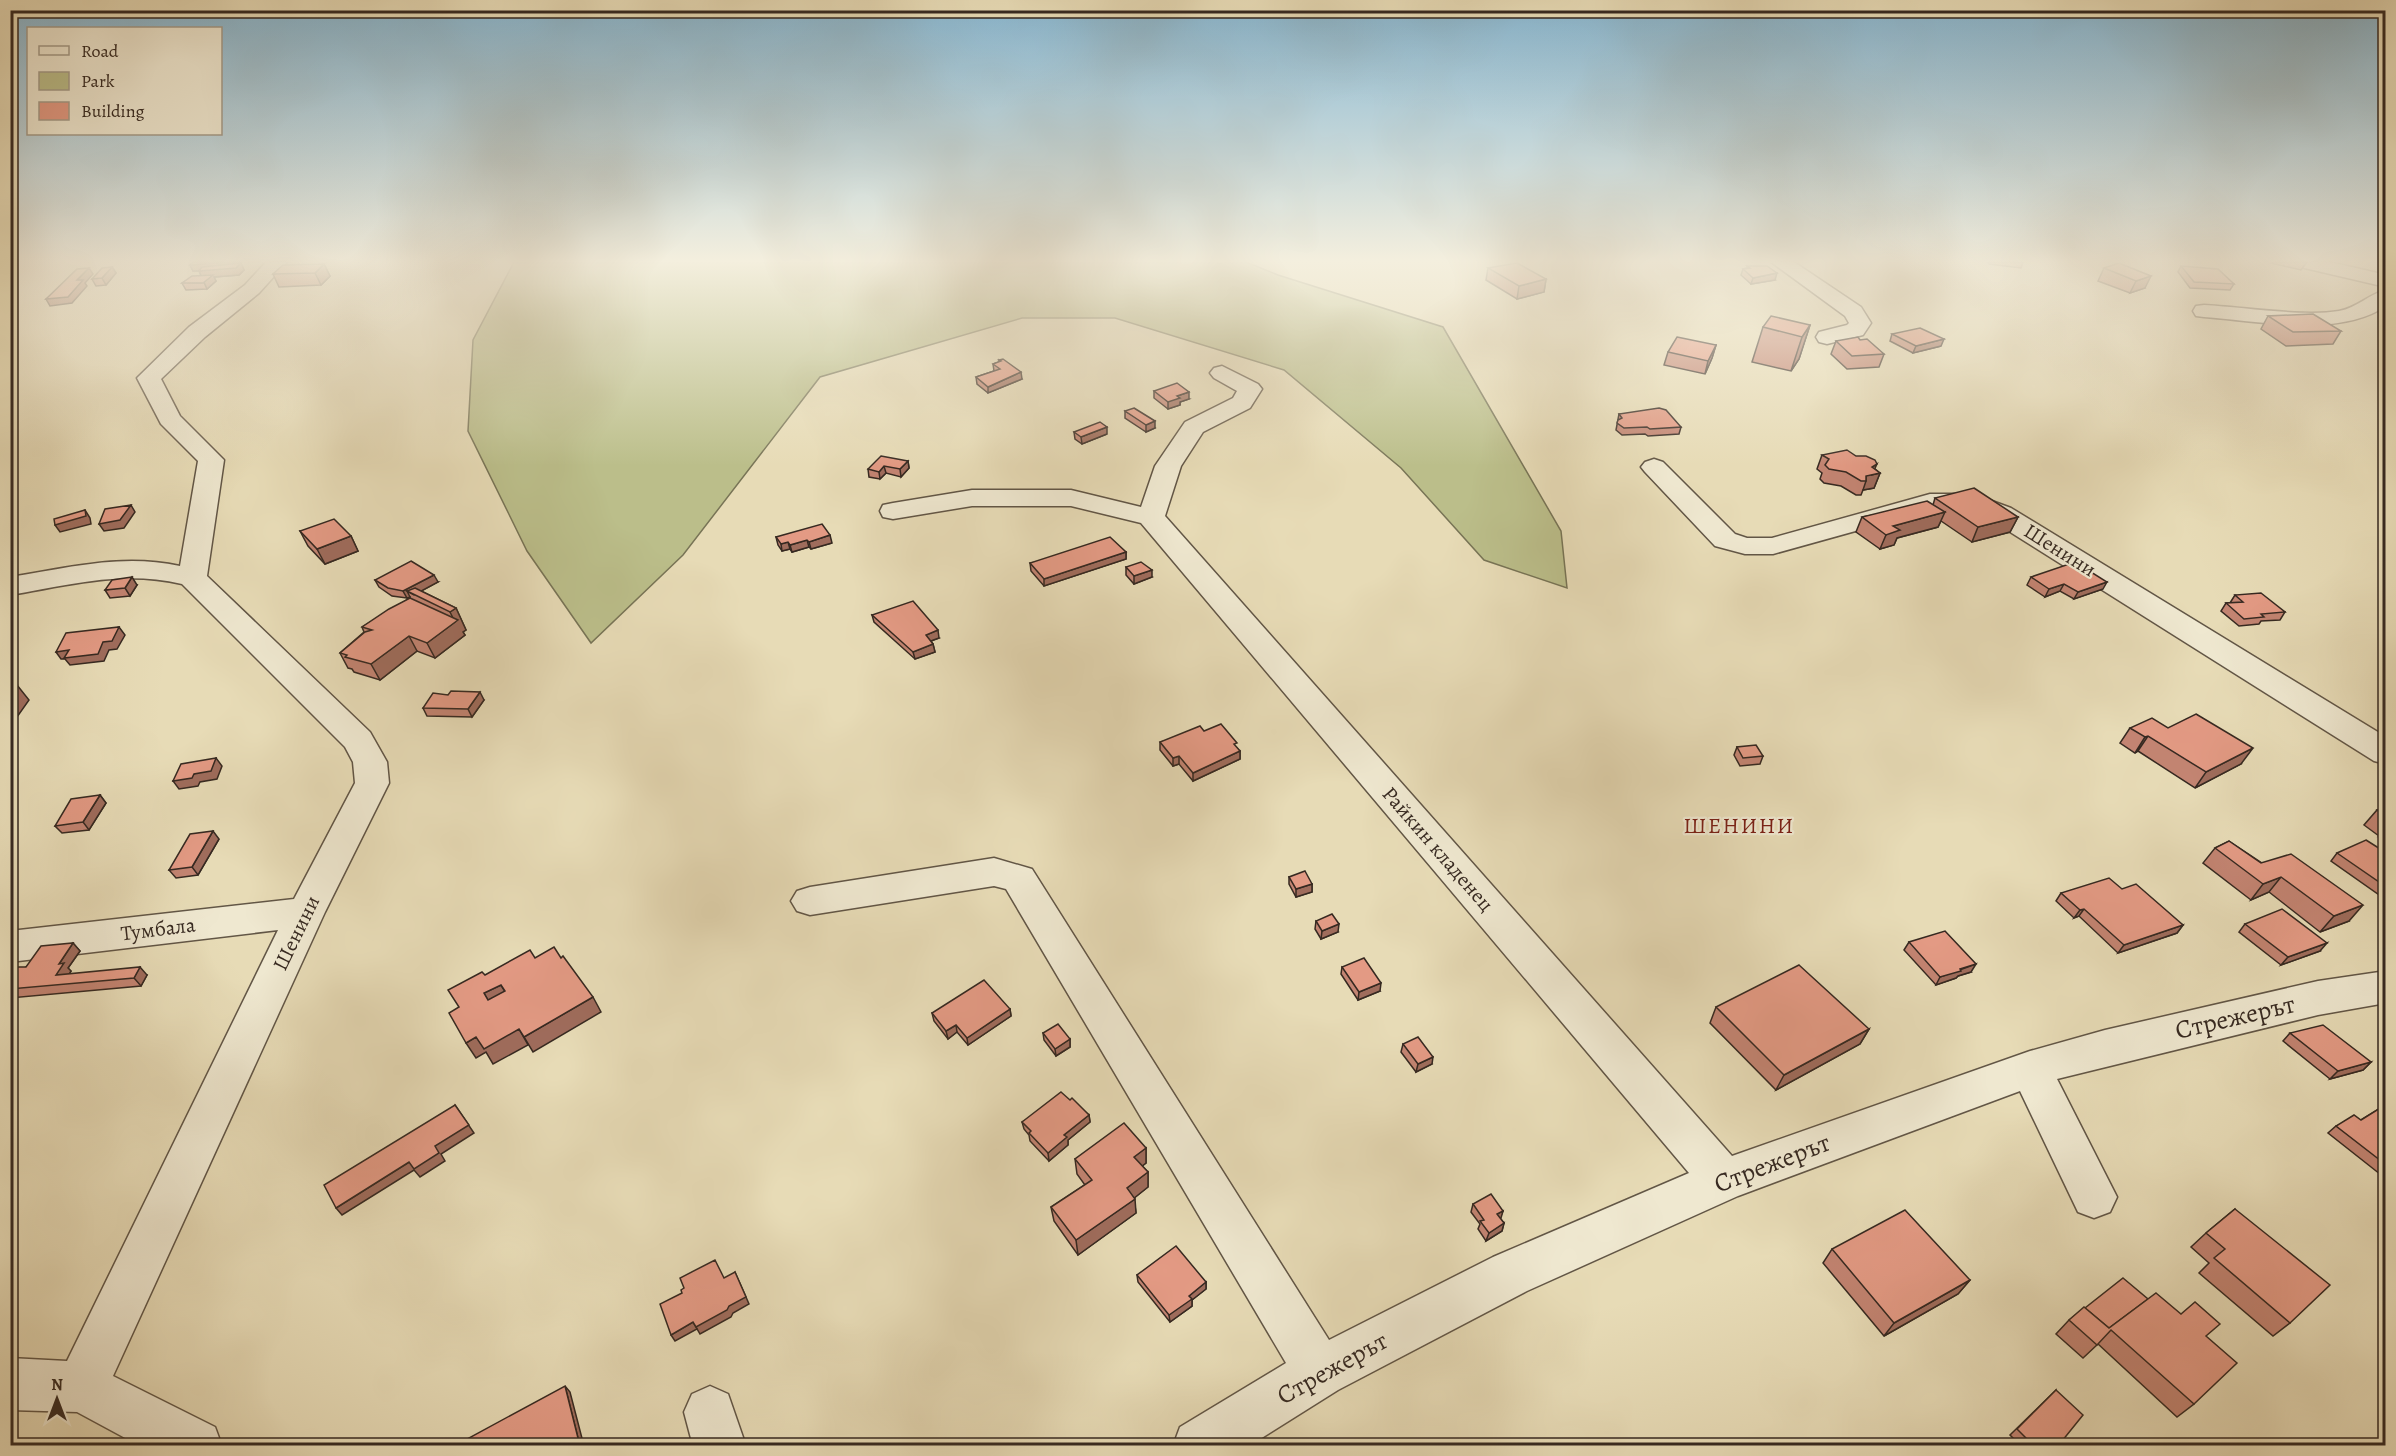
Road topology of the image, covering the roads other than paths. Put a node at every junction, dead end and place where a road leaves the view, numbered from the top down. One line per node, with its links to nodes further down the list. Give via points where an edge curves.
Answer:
1 (200, 330): 8 (street, via 149,378 170,420 211,460)
2 (1855, 330): 3 (street)
3 (1827, 337)
4 (1222, 373): 7 (street, via 1250,388 1248,396 1194,428 1168,466)
5 (1654, 467): 10 (street, Шенини, via 1725,540 1745,546 1773,546 1930,502 1973,502 2001,514)
6 (893, 511): 7 (street, via 972,498 1071,498)
7 (1152, 518): 16 (street, Райкин кладенец)
8 (192, 578): 9 (street, via 158,570 118,568); 12 (street, Шенини, via 358,740 370,762 372,783)
9 (10, 586)
10 (2385, 753)
11 (810, 901): 18 (street, via 994,873 1019,879)
12 (306, 912): 13 (street, Тумбала); 20 (street, Шенини)
13 (10, 947)
14 (2385, 987): 15 (street, Стрежерът, via 2318,998 2105,1047)
15 (2030, 1069): 16 (street, Стрежерът); 17 (street)
16 (1724, 1180): 18 (street, Стрежерът, via 1510,1274)
17 (2094, 1197)
18 (1320, 1372): 22 (street, Стрежерът)
19 (10, 1384): 20 (street)
20 (81, 1387): 21 (street)
21 (196, 1446)
22 (1199, 1446)

